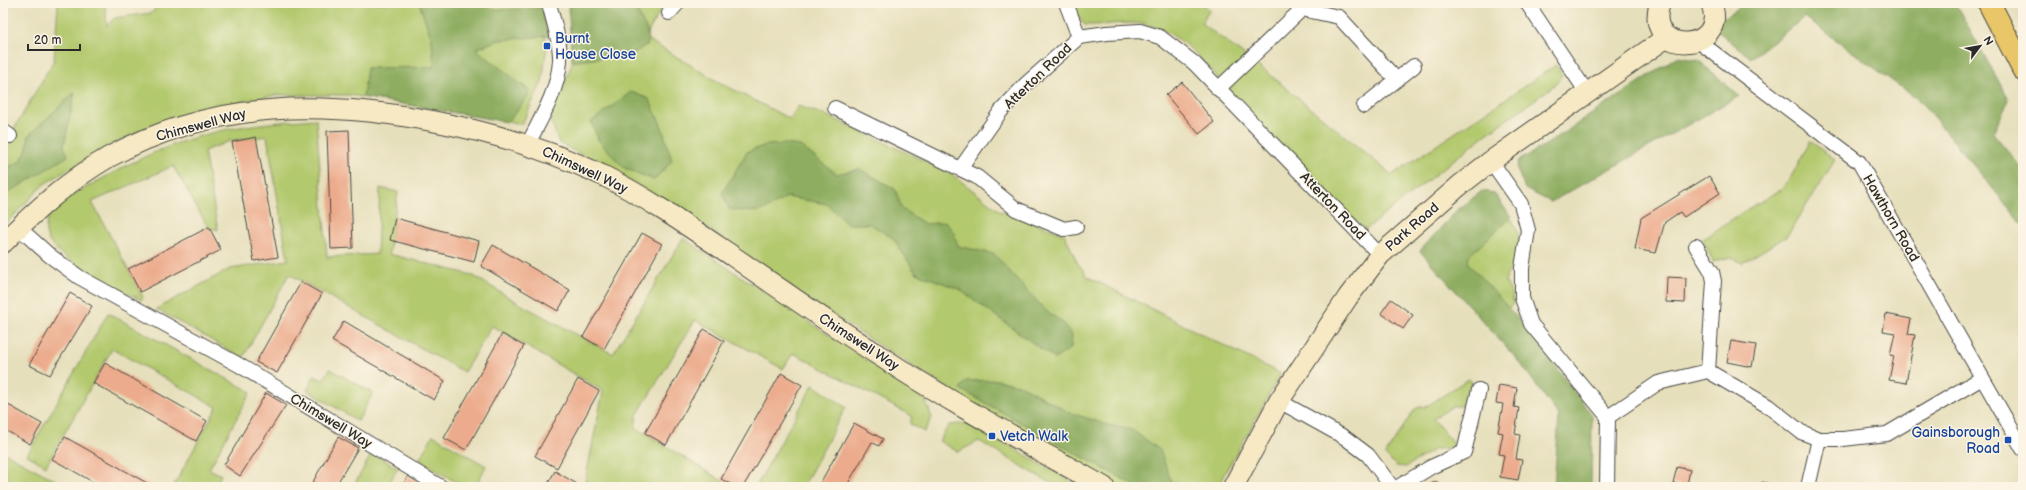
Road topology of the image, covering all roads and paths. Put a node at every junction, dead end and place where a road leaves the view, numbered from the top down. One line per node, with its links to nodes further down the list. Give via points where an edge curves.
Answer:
1 (549, 3): 17 (street, via 560,60 554,91)
2 (1066, 3): 7 (street)
3 (1527, 3): 14 (street)
4 (1660, 3): 8 (street, via 1657,21)
5 (1711, 3): 9 (street, via 1714,13 1712,24 1708,33)
6 (1989, 3): 11 (main road)
7 (1079, 37): 13 (street, Atterton Road, via 1140,31 1160,37 1194,63); 19 (street, Atterton Road, via 1021,89 1001,111)
8 (1668, 37): 9 (street, via 1681,44); 14 (street, Park Road)
9 (1698, 41): 26 (street, Hawthorn Road, via 1859,162)
10 (1414, 66): 12 (street)
11 (2023, 68)
12 (1396, 79): 13 (street, via 1338,18 1302,8); 15 (street)
13 (1218, 89): 24 (street, Atterton Road)
14 (1588, 94): 18 (street, Park Road)
15 (1364, 106)
16 (835, 108): 19 (street)
17 (528, 144): 20 (street, Chimswell Way, via 479,131 375,112 322,107 274,108 231,114 148,139 110,157 78,176); 33 (street, Chimswell Way, via 601,175 650,201 873,352 949,400)
18 (1491, 161): 24 (street, Park Road); 29 (street, via 1521,204 1528,230 1522,268 1522,298 1531,324)
19 (960, 169): 21 (street, via 977,177 1016,209 1064,230)
20 (18, 227): 22 (street, Chimswell Way); 32 (street, Chimswell Way, via 48,255 79,277 238,365)
21 (1076, 227)
22 (3, 243)
23 (1696, 246): 25 (street, via 1712,272 1714,281)
24 (1380, 255): 28 (street, Park Road, via 1348,297)
25 (1708, 371): 29 (street, via 1658,383); 30 (street, via 1768,406 1801,432)
26 (1982, 378): 30 (street, via 1887,434); 31 (street, Hawthorn Road)
27 (1479, 390): 36 (street, via 1464,452 1431,467)
28 (1279, 401): 34 (street, Park Road); 35 (street, via 1344,438 1368,455)
29 (1608, 416): 37 (street)
30 (1819, 439): 38 (street)
31 (2023, 448)
32 (441, 487)
33 (1104, 487)
34 (1233, 487)
35 (1392, 487)
36 (1398, 487)
37 (1607, 487)
38 (1808, 487)

